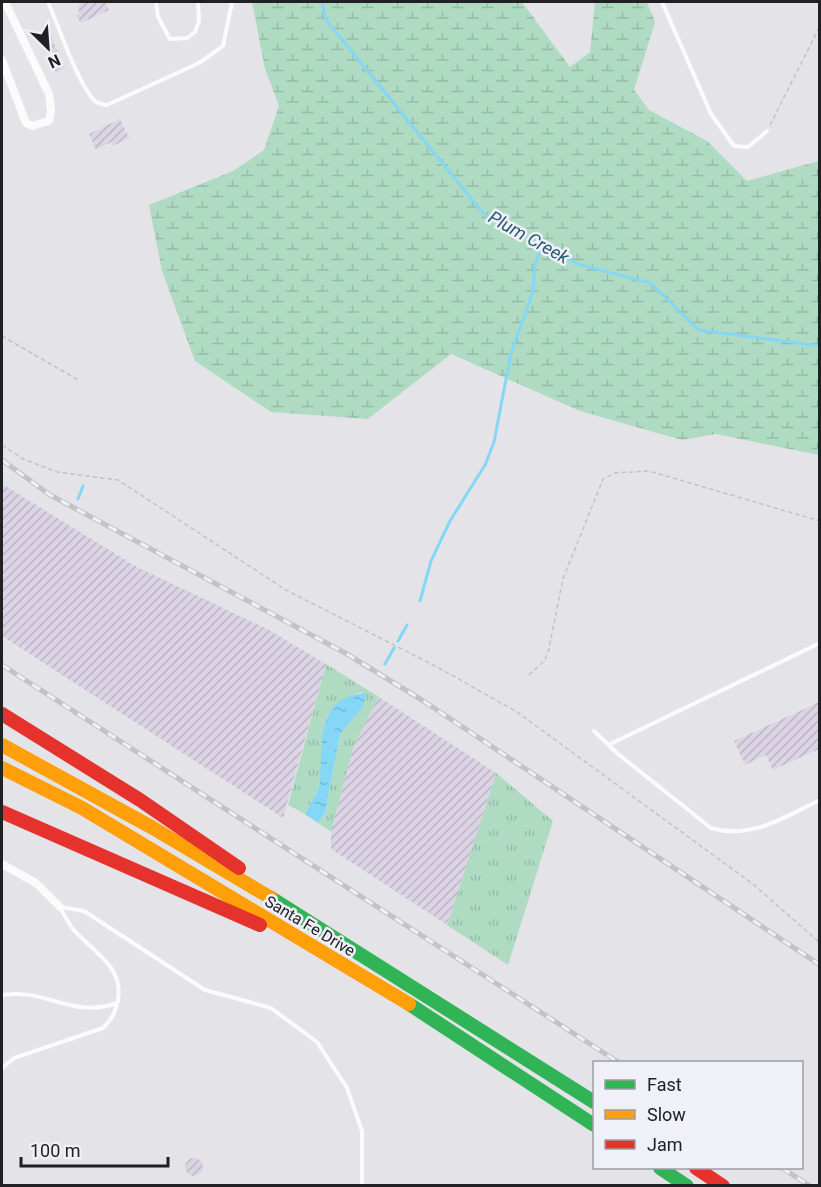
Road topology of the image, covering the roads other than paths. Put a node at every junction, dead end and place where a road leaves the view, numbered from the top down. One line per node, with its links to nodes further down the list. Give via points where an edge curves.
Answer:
1 (48, 2): 4 (lane, via 77,71 93,99 106,105 199,63 224,46)
2 (156, 2): 3 (lane, via 163,31 170,39 179,40 195,32)
3 (198, 2)
4 (232, 2)
5 (662, 2): 8 (lane, via 711,114 734,146 748,147)
6 (10, 3): 7 (street, via 49,94 49,121 32,126 26,123)
7 (2, 60)
8 (767, 131)
9 (819, 643): 12 (lane)
10 (2, 714): 19 (highway, via 140,800)
11 (594, 731): 12 (lane)
12 (608, 745): 15 (lane, via 711,828 729,833 749,831)
13 (2, 746): 19 (highway, Santa Fe Drive, via 85,789)
14 (2, 768): 22 (highway, Santa Fe Drive, via 82,808)
15 (819, 800)
16 (2, 812): 22 (highway, via 245,918)
17 (2, 864): 18 (street, via 36,883)
18 (60, 907): 21 (lane, via 72,928 104,957 116,974); 28 (lane, via 84,911 205,990 271,1008 318,1042 347,1088 362,1131)
19 (327, 931): 24 (highway, Santa Fe Drive)
20 (2, 996): 21 (lane, via 28,994 79,1009 100,1009)
21 (117, 1003): 23 (lane, via 113,1018 103,1028 14,1058)
22 (414, 1007): 25 (highway, Santa Fe Drive)
23 (2, 1068)
24 (593, 1101)
25 (593, 1124)
26 (663, 1169): 29 (highway)
27 (699, 1169): 30 (highway)
28 (362, 1185)
29 (687, 1185)
30 (723, 1185)

